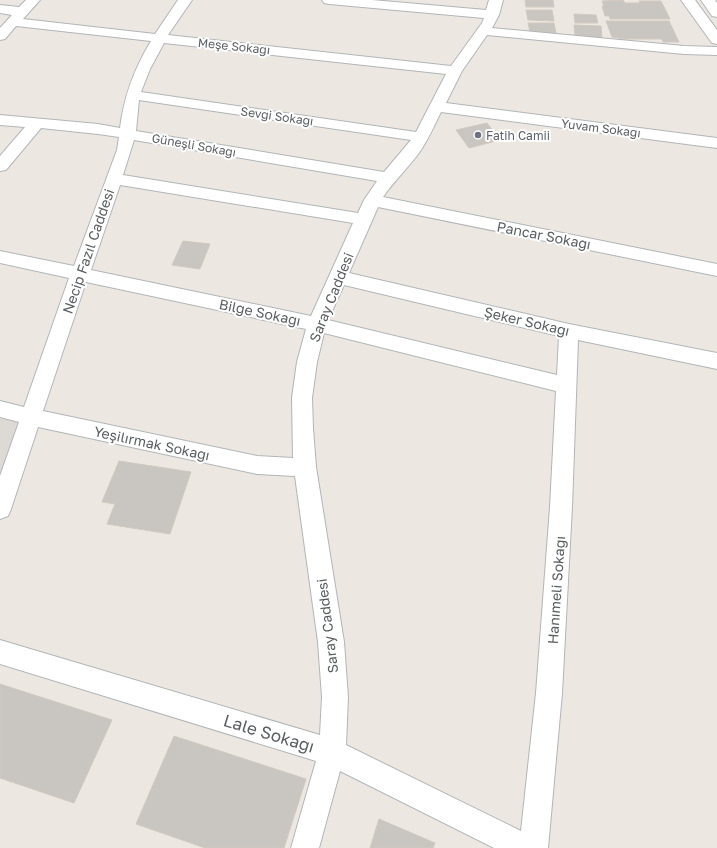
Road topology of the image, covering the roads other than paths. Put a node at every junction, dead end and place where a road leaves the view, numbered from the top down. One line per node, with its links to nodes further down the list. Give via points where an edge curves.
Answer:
1 (33, 0): 7 (street)
2 (185, 0): 12 (street, Necip Fazıl Caddesi)
3 (329, 0): 9 (street)
4 (688, 0): 13 (street)
5 (708, 0): 8 (street)
6 (0, 9): 7 (street)
7 (23, 12): 10 (street)
8 (717, 13)
9 (491, 15): 14 (street, via 684,50); 15 (street, Saray Caddesi)
10 (13, 22): 11 (street); 12 (street, Meşe Sokağı)
11 (0, 36)
12 (160, 37): 15 (street, Meşe Sokağı); 16 (street, Necip Fazıl Caddesi)
13 (717, 40)
14 (717, 51)
15 (456, 71): 17 (street, Saray Caddesi)
16 (133, 95): 20 (street, Necip Fazıl Caddesi); 21 (street, Sevgi Sokağı)
17 (438, 107): 21 (street, Saray Caddesi); 22 (street, Yuvam Sokağı)
18 (0, 120): 19 (street, Güneşli Sokağı)
19 (36, 124): 20 (street, Güneşli Sokağı); 23 (street)
20 (127, 134): 24 (street, Güneşli Sokağı); 25 (street, Necip Fazıl Caddesi)
21 (421, 137): 24 (street, Saray Caddesi)
22 (717, 143)
23 (0, 166)
24 (388, 178): 26 (street, Saray Caddesi)
25 (114, 179): 27 (street); 30 (street, Necip Fazıl Caddesi)
26 (372, 200): 27 (street, Saray Caddesi); 29 (street, Pancar Sokağı)
27 (363, 219): 31 (street, Saray Caddesi)
28 (0, 258): 30 (street, Bilge Sokağı)
29 (717, 270)
30 (80, 274): 32 (street, Bilge Sokağı); 37 (street, Necip Fazıl Caddesi)
31 (338, 277): 32 (street, Saray Caddesi); 33 (street, Şeker Sokağı)
32 (317, 324): 35 (street, Bilge Sokağı); 38 (street, Saray Caddesi, via 307,362 302,398)
33 (569, 331): 34 (street, Şeker Sokağı); 35 (street, Hanımeli Sokağı)
34 (717, 361)
35 (566, 385): 44 (street, Hanımeli Sokağı, via 562,507 549,693)
36 (0, 409): 37 (street, Yeşilırmak Sokağı)
37 (31, 417): 38 (street, Yeşilırmak Sokağı, via 257,465); 39 (street, Necip Fazıl Caddesi)
38 (305, 466): 41 (street, Saray Caddesi, via 331,642 335,697)
39 (0, 509)
40 (0, 652): 41 (street, Lale Sokağı)
41 (332, 752): 42 (street, Saray Caddesi); 43 (street, Lale Sokağı)
42 (305, 848)
43 (525, 848)
44 (534, 848)

